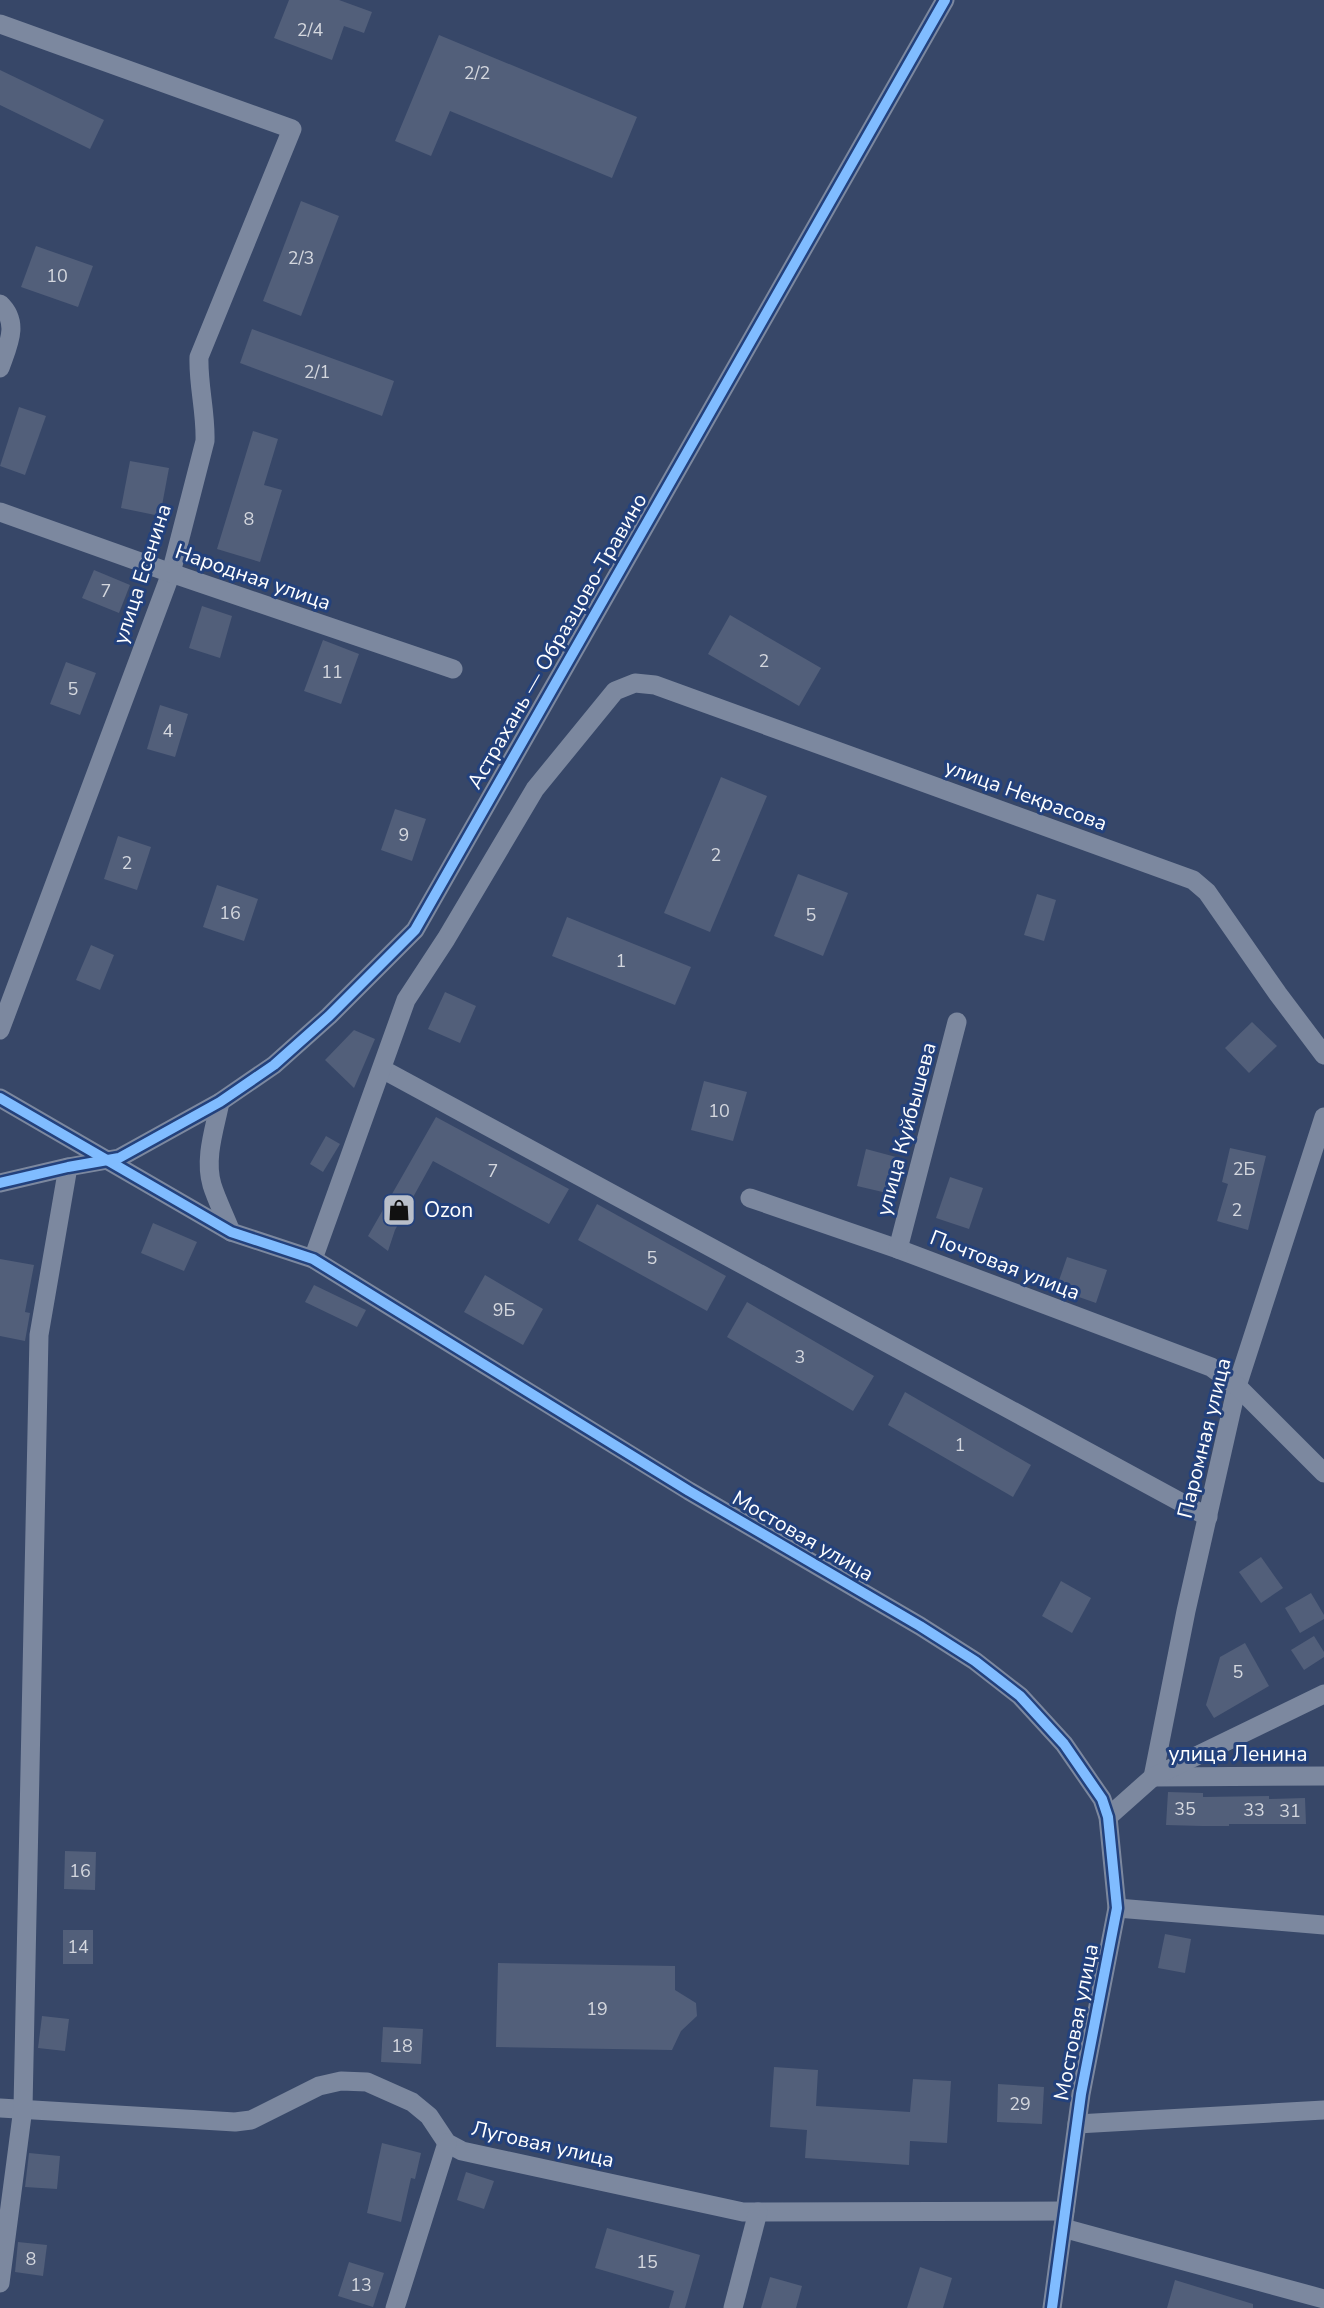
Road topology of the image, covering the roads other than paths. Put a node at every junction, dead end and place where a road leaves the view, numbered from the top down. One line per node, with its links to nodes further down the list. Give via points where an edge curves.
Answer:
1 (945, 0): 13 (street, Астрахань — Образцово-Травино, via 415,930 274,1065)
2 (0, 24): 6 (street, улица Есенина, via 292,129 199,357 205,441)
3 (0, 304): 4 (street, via 12,327)
4 (0, 368)
5 (0, 512): 6 (street, Народная улица)
6 (170, 573): 7 (street, Народная улица); 9 (street, улица Есенина)
7 (453, 669)
8 (957, 1021): 20 (street, улица Куйбышева)
9 (0, 1030)
10 (1324, 1055): 11 (street, улица Некрасова, via 1207,892 1193,880 655,685 635,683 615,691 535,789 406,1000)
11 (382, 1069): 21 (street); 24 (street)
12 (0, 1098): 15 (street, Мостовая улица)
13 (220, 1102): 15 (street, Астрахань — Образцово-Травино, via 119,1158); 19 (street, via 209,1167)
14 (1322, 1127): 22 (street, Паромная улица)
15 (107, 1160): 16 (street, Астрахань — Образцово-Травино); 19 (street, Мостовая улица)
16 (68, 1167): 17 (street, Астрахань — Образцово-Травино); 32 (street, via 39,1335)
17 (0, 1183)
18 (750, 1198): 20 (street, Почтовая улица)
19 (231, 1232): 21 (street, Мостовая улица)
20 (898, 1249): 22 (street, Почтовая улица, via 1211,1367)
21 (313, 1259): 28 (street, Мостовая улица, via 975,1661 1020,1696 1065,1744 1097,1791)
22 (1237, 1387): 23 (street, Почтовая улица); 24 (street, Паромная улица)
23 (1324, 1473)
24 (1208, 1517): 27 (street, Паромная улица)
25 (1324, 1694): 27 (street)
26 (1324, 1776): 27 (street, улица Ленина)
27 (1153, 1777): 28 (street)
28 (1108, 1817): 29 (street, Мостовая улица)
29 (1117, 1908): 30 (street); 34 (street, Мостовая улица)
30 (1324, 1925)
31 (0, 2108): 32 (street, Луговая улица)
32 (23, 2108): 35 (street, Луговая улица, via 235,2122 251,2120 319,2087 355,2081 412,2102 429,2116); 38 (street)
33 (1324, 2110): 34 (street)
34 (1077, 2124): 37 (street, Мостовая улица)
35 (447, 2143): 36 (street, Луговая улица, via 462,2151); 40 (street)
36 (758, 2212): 37 (street, Луговая улица); 41 (street)
37 (1064, 2219): 39 (street, Луговая улица); 42 (street, Мостовая улица)
38 (0, 2283)
39 (1324, 2299)
40 (395, 2308)
41 (733, 2308)
42 (1052, 2308)

